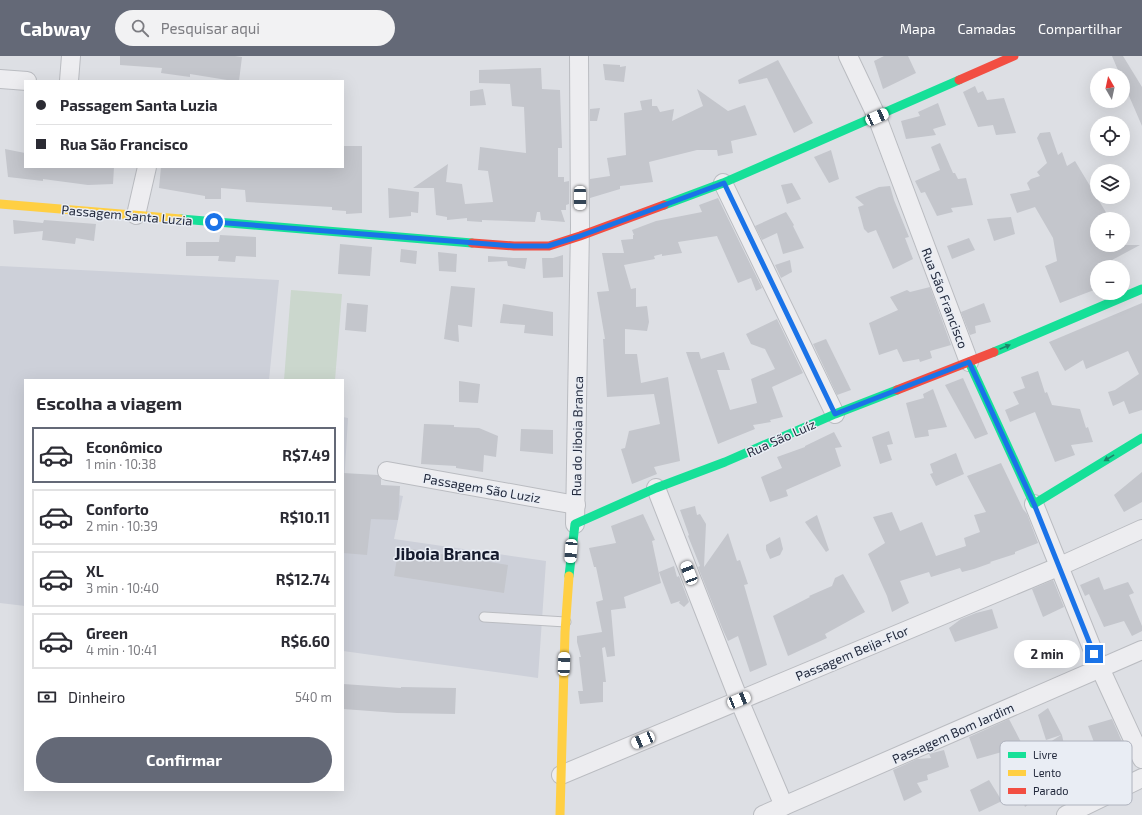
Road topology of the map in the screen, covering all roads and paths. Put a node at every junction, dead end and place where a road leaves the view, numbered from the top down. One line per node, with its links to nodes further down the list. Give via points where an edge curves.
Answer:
1 (71, 56): 6 (street)
2 (579, 56): 13 (street, Rua do Jiboia Branca)
3 (848, 56): 8 (street, Rua São Francisco)
4 (1014, 56): 8 (main road, Passagem Santa Luzia)
5 (0, 79): 7 (street)
6 (69, 80)
7 (24, 81)
8 (877, 117): 10 (main road, Passagem Santa Luzia); 15 (street, Rua São Francisco)
9 (147, 168): 12 (street)
10 (724, 183): 13 (main road, Passagem Santa Luzia); 16 (street)
11 (0, 204): 12 (main road, Passagem Santa Luzia)
12 (136, 215): 13 (main road, Passagem Santa Luzia, via 514,246 548,246)
13 (580, 236): 21 (street, Rua do Jiboia Branca)
14 (1142, 289): 15 (main road, Rua São Luíz, one-way to 14)
15 (969, 362): 16 (main road, Rua São Luíz); 20 (main road, Rua São Francisco)
16 (835, 414): 19 (main road, Rua São Luíz, via 725,462)
17 (1142, 438): 20 (main road, one-way to 20)
18 (387, 471): 21 (street, Passagem São Luziz)
19 (656, 488): 22 (main road, Rua São Luíz); 29 (street)
20 (1034, 504): 24 (street, Rua São Francisco)
21 (576, 505): 22 (street, Rua do Jiboia Branca)
22 (575, 524): 26 (main road, Rua do Jiboia Branca)
23 (1142, 529): 24 (street, Passagem Beija-Flor)
24 (1058, 567): 28 (street, Rua São Francisco); 29 (street, Passagem Beija-Flor)
25 (484, 617): 26 (lane)
26 (566, 622): 31 (main road, Rua do Jiboia Branca)
27 (1142, 650): 28 (street, Passagem Bom Jardim)
28 (1100, 668): 30 (street, Rua São Francisco); 35 (street, Passagem Bom Jardim)
29 (739, 700): 31 (street, Passagem Beija-Flor); 35 (street)
30 (1142, 759)
31 (561, 775): 36 (main road, Rua do Jiboia Branca)
32 (1142, 778): 33 (street)
33 (1132, 783)
34 (1087, 805): 38 (street)
35 (784, 806): 37 (street, Passagem Bom Jardim)
36 (560, 815)
37 (763, 815)
38 (1066, 815)

